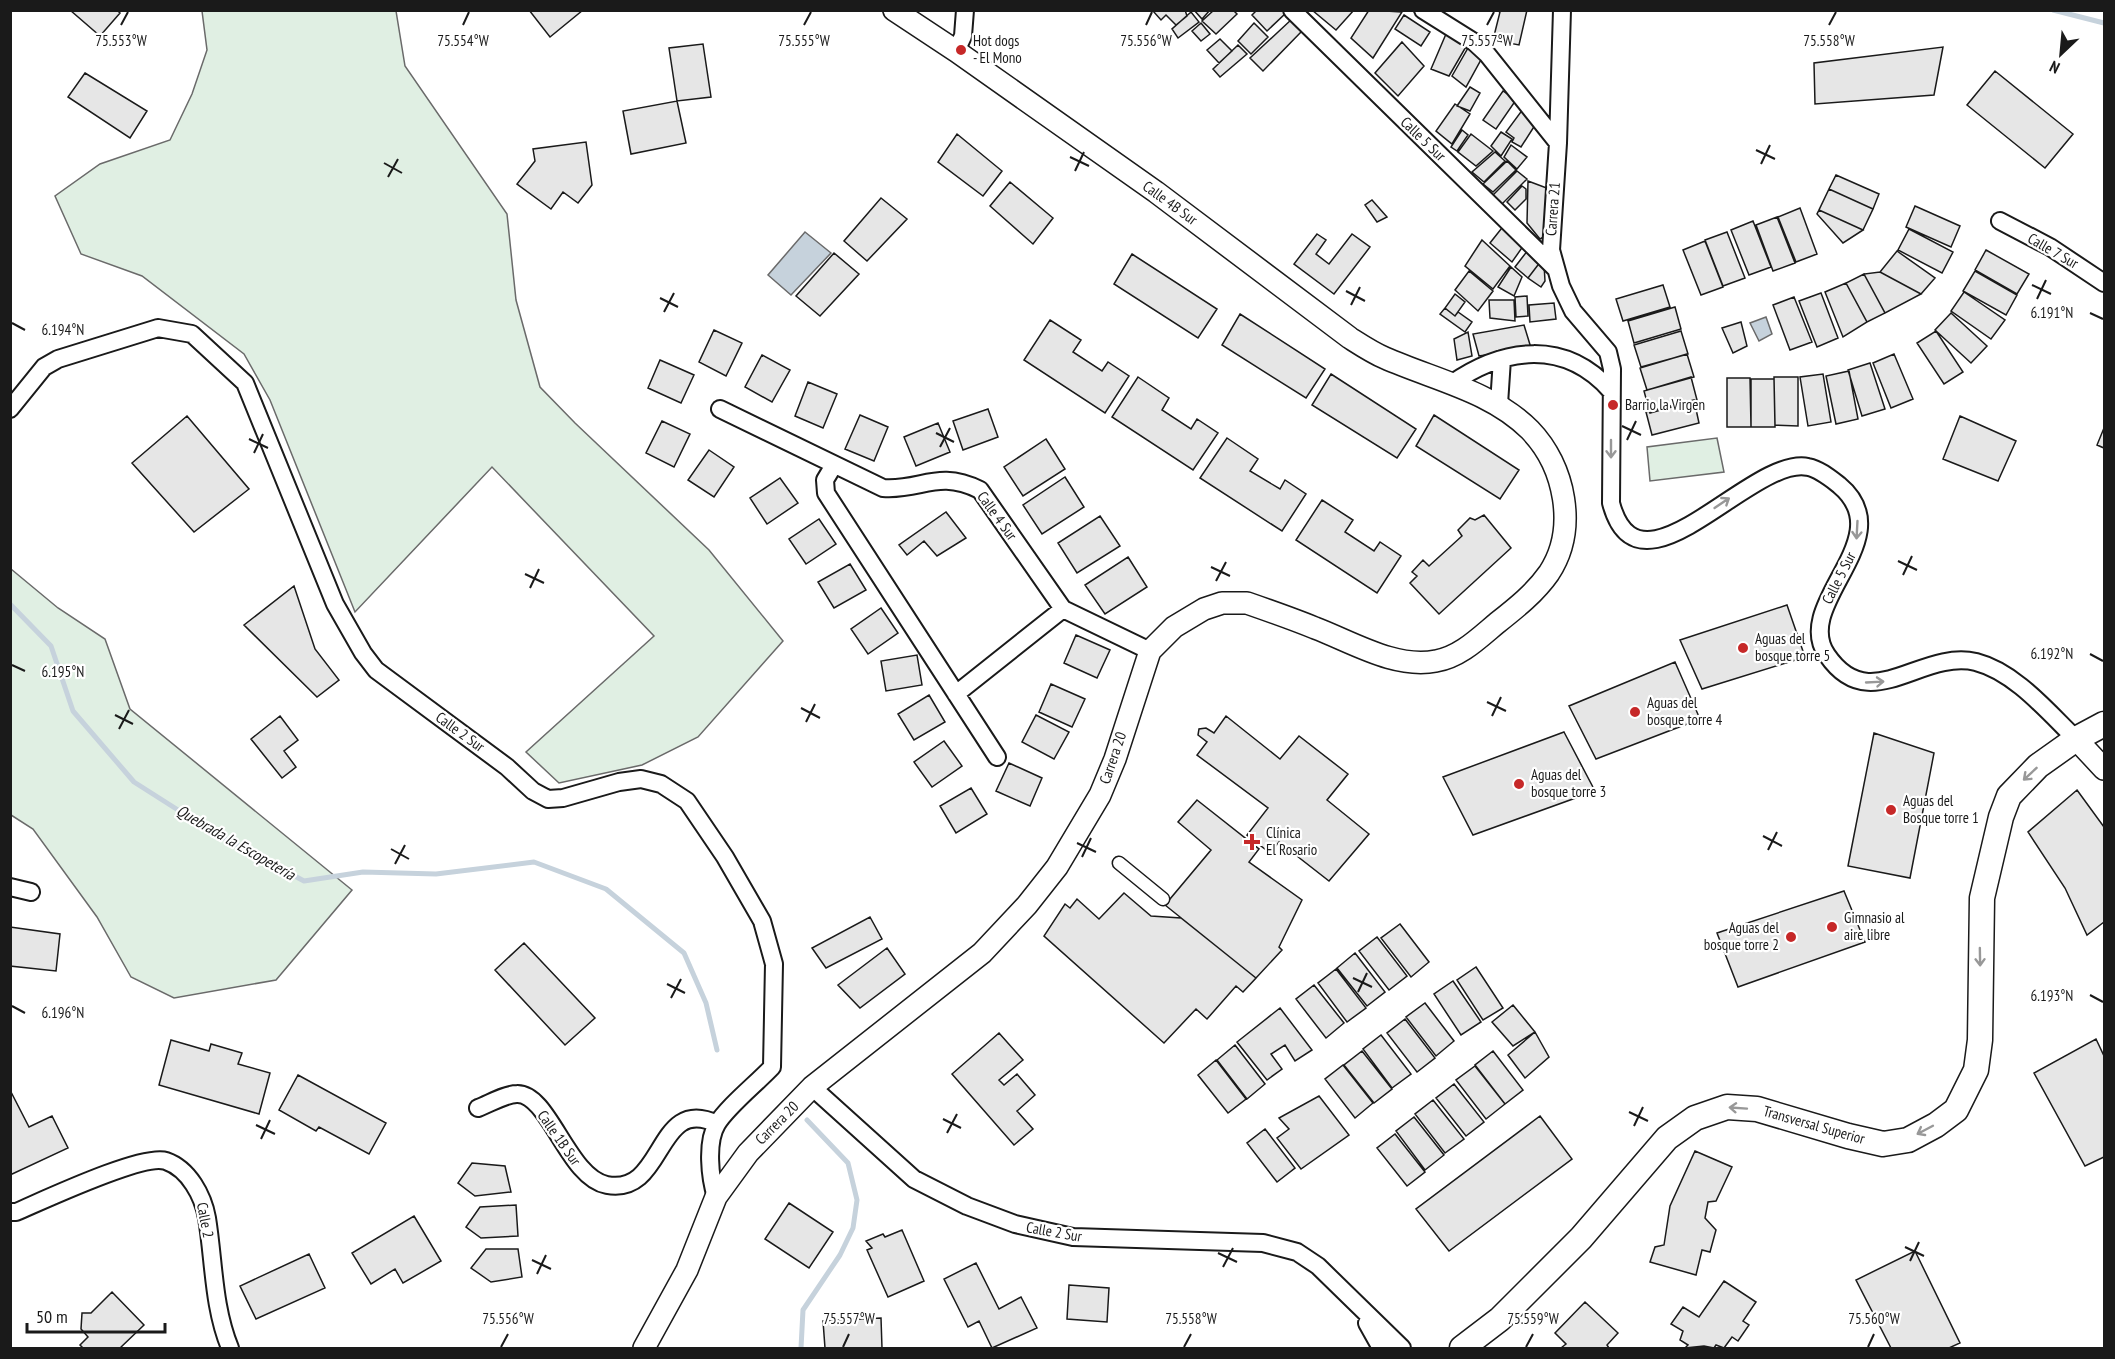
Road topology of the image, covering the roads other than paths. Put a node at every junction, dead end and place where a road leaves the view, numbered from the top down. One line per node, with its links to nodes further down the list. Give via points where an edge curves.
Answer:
1 (894, 10): 6 (street, Calle 4B Sur)
2 (965, 10): 6 (street, via 963,36)
3 (1292, 10): 9 (street, Calle 5 Sur)
4 (1423, 10): 7 (street, via 1487,54)
5 (1562, 10): 7 (street, Carrera 21)
6 (956, 51): 12 (street, Calle 4B Sur, via 1156,192 1350,338 1383,357)
7 (1558, 143): 9 (street, Carrera 21, via 1551,226)
8 (2000, 221): 10 (street, Calle 7 Sur, via 2050,247)
9 (1555, 267): 13 (street, Carrera 21, via 1574,310 1608,352)
10 (2104, 283)
11 (1502, 359): 12 (street); 13 (street, via 1553,354 1596,375); 14 (street)
12 (1451, 384): 14 (street, Calle 4B Sur)
13 (1611, 391): 22 (street, Calle 5 Sur, one-way to 22, via 1611,503 1622,528 1646,541 1658,540 1692,524 1764,477 1806,466 1821,472 1846,491 1857,519 1854,554 1821,613 1818,634 1825,653 1841,674 1862,682 1879,682 1935,663 1956,659 1977,663 2020,687)
14 (1499, 404): 19 (street, Carrera 20, via 1532,432 1555,467 1565,512 1563,535 1554,562 1541,583 1467,648 1437,661 1402,661 1247,603 1222,603 1174,627)
15 (10, 409): 31 (street, Calle 2 Sur, via 44,367 58,359 158,328 192,334 245,383 335,604 376,670 548,799 641,779 661,784 687,801 762,921 774,964 772,1067)
16 (720, 409): 17 (street, Calle 4 Sur)
17 (834, 465): 18 (street, Calle 4 Sur, via 883,488 898,489 927,480 962,481 980,490); 20 (street, via 825,480 826,493)
18 (1063, 609): 19 (street, Calle 4 Sur); 20 (street)
19 (1149, 651): 29 (street, Carrera 20, via 1100,795 1072,844 1027,905 981,953)
20 (957, 694): 23 (street)
21 (2104, 724): 22 (main road, Transversal Superior)
22 (2076, 739): 24 (street, Calle 5 Sur); 39 (main road, Transversal Superior, one-way to 39, via 2021,782 2009,796 2001,817 1982,898 1976,1070 1956,1110 1908,1140 1883,1144 1757,1109 1727,1107 1695,1118 1667,1138 1581,1238 1500,1319)
23 (997, 757)
24 (2104, 769)
25 (1119, 863): 28 (street)
26 (10, 887): 27 (street)
27 (31, 892)
28 (1163, 899)
29 (812, 1087): 32 (street, Carrera 20, via 748,1153); 34 (street, Calle 2 Sur, via 915,1179 967,1206 1015,1224 1072,1237 1263,1243 1297,1252 1318,1266)
30 (478, 1108): 31 (street, Calle 1B Sur, via 517,1094 529,1097 550,1121 584,1174 606,1185 632,1182 643,1173 669,1134 686,1118 702,1117)
31 (717, 1124): 32 (street, via 712,1141)
32 (716, 1197): 36 (street, Carrera 20, via 687,1270)
33 (10, 1212): 35 (street, Calle 2, via 142,1162 165,1161 187,1175 201,1196 220,1317)
34 (1356, 1304): 37 (street, Calle 2 Sur); 38 (street, Calle 2 Sur)
35 (230, 1348)
36 (644, 1348)
37 (1381, 1348)
38 (1402, 1348)
39 (1462, 1348)

